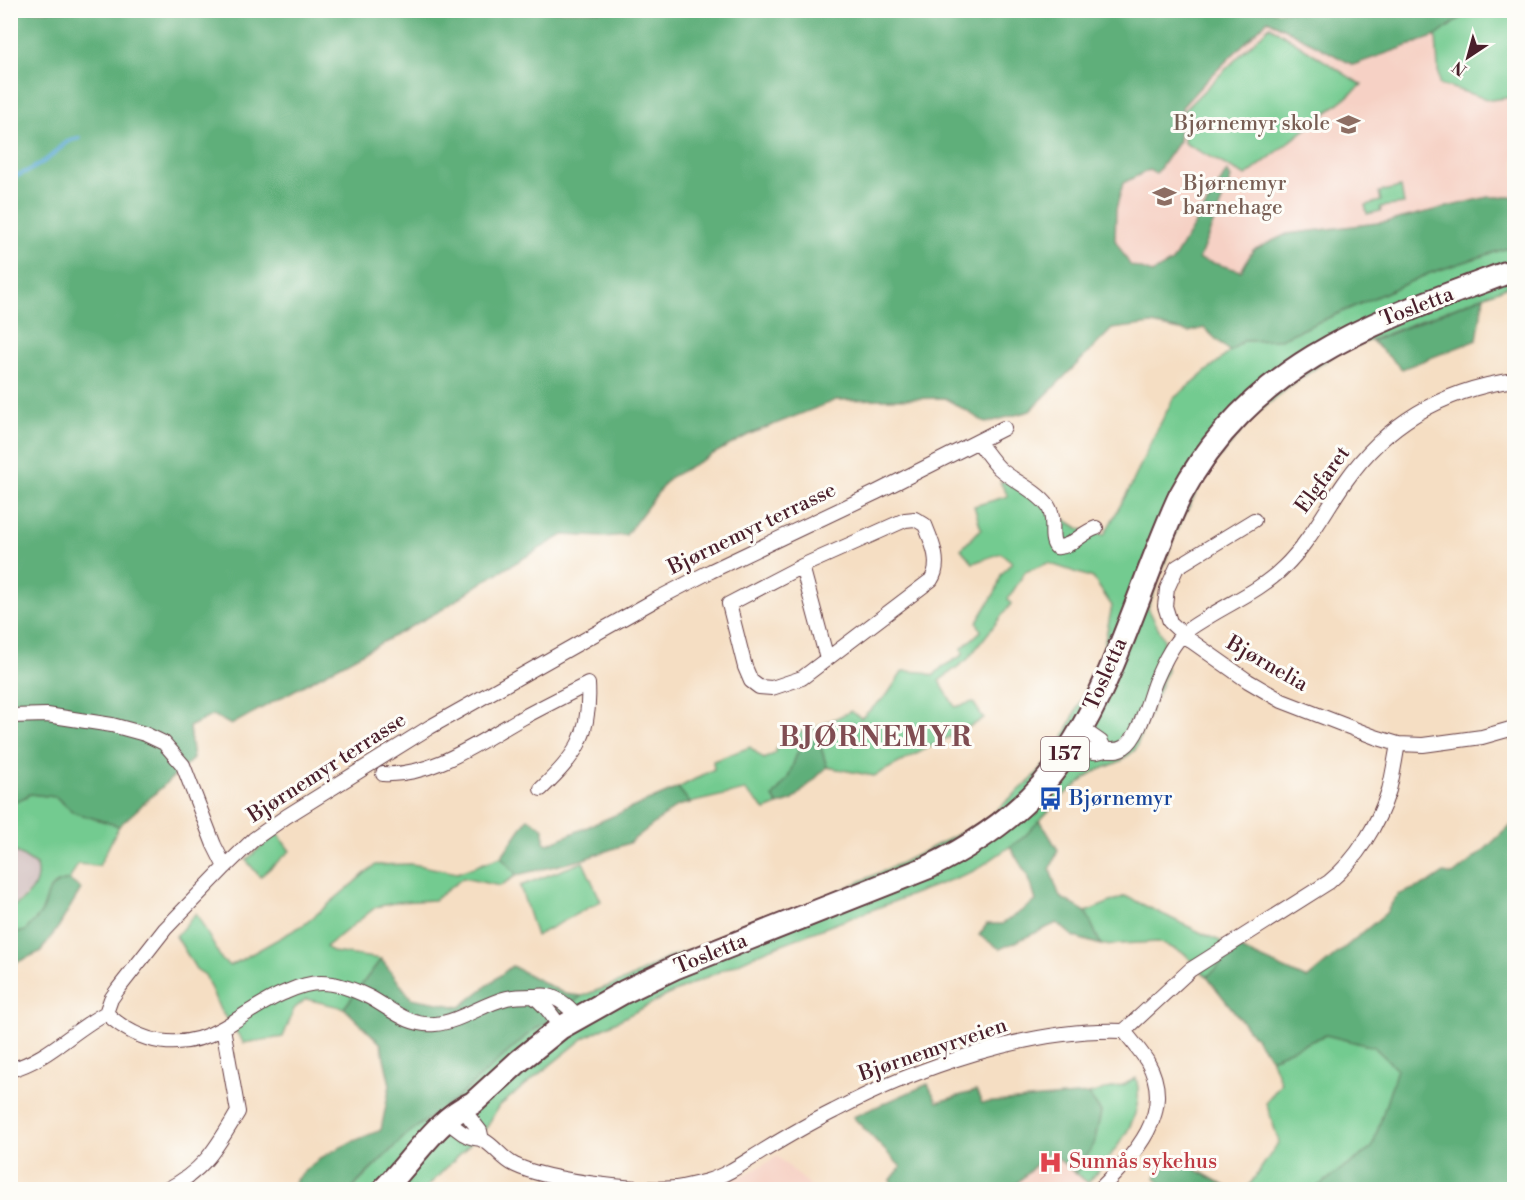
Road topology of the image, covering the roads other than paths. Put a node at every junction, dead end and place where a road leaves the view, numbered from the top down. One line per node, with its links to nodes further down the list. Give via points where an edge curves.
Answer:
1 (1515, 270): 12 (main road, Tosletta / 157, via 1392,316 1337,342 1293,368 1232,422 1195,468 1179,496 1098,696)
2 (1515, 380): 8 (street, Elgfaret, via 1443,398 1392,431 1345,481 1284,567 1249,594)
3 (1004, 428): 4 (street, Bjørnemyr terrasse)
4 (978, 442): 6 (street, via 1000,469 1048,507 1056,547 1063,547); 16 (street, Bjørnemyr terrasse, via 711,571 536,666 286,816 254,838)
5 (1254, 520): 8 (street, Bjørnelia, via 1177,567 1167,589 1165,606 1170,622)
6 (1096, 528)
7 (802, 566): 9 (street); 9 (street, via 729,604 745,668 755,685 772,688 802,678); 9 (street, via 915,519 925,525 936,557 937,569 931,580)
8 (1183, 634): 12 (street, via 1162,665 1131,741 1114,751 1105,750 1101,742); 13 (street, Bjørnelia, via 1282,701)
9 (827, 659)
10 (10, 716): 16 (street, via 47,715 112,724 164,742 183,765)
11 (1515, 728): 13 (street, Bjørnelia, via 1482,737)
12 (1077, 735): 19 (main road, Tosletta / 157, via 1035,792 961,851 674,968)
13 (1398, 744): 21 (street, via 1390,788 1380,814 1349,865 1329,882 1190,970)
14 (383, 774): 15 (street, via 407,773 430,766 588,684 589,708 578,747)
15 (541, 789)
16 (225, 867): 18 (street, Bjørnemyr terrasse, via 165,928 111,999)
17 (532, 996): 19 (street, via 554,1017); 19 (street, via 548,996 566,1005); 20 (street, via 507,998 449,1021 425,1024 403,1018 367,996 321,983 278,995)
18 (106, 1013): 20 (street, via 128,1031 158,1042 188,1041); 22 (street, via 46,1054)
19 (568, 1023): 23 (main road, Tosletta / 157, via 519,1061)
20 (222, 1028): 24 (street, via 238,1112 214,1152 183,1181)
21 (1124, 1031): 23 (street, Bjørnemyrveien, via 1089,1031 1020,1042 920,1072 833,1111 711,1180 675,1188 641,1188 557,1177 515,1165 483,1140 468,1136); 26 (street, via 1148,1062 1158,1094 1157,1104 1143,1139)
22 (10, 1070)
23 (461, 1115): 25 (main road, 157, via 411,1156)
24 (166, 1190)
25 (383, 1190)
26 (1099, 1190)

